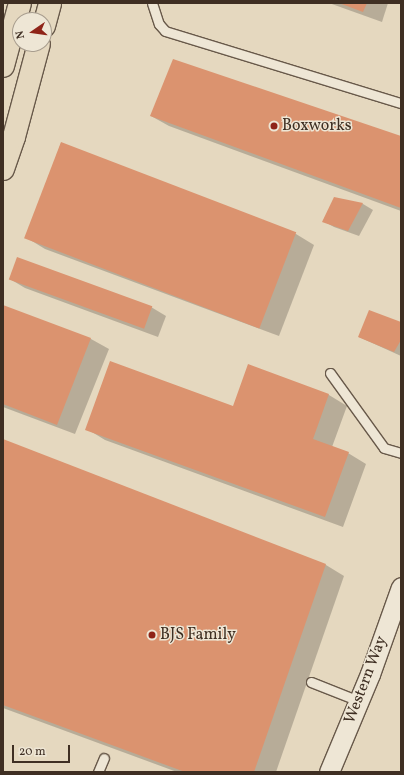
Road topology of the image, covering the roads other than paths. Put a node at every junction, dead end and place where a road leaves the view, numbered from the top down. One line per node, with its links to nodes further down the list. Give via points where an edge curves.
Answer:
1 (20, 3): 4 (highway)
2 (152, 3): 5 (lane, via 159,24 165,31)
3 (37, 52): 6 (highway)
4 (3, 66)
5 (401, 103)
6 (3, 169)
7 (330, 373): 8 (lane, via 384,448)
8 (401, 453)
9 (401, 587): 11 (street, Western Way)
10 (310, 682): 11 (lane)
11 (359, 701): 14 (street, Western Way)
12 (104, 758): 13 (lane)
13 (98, 772)
14 (329, 772)

